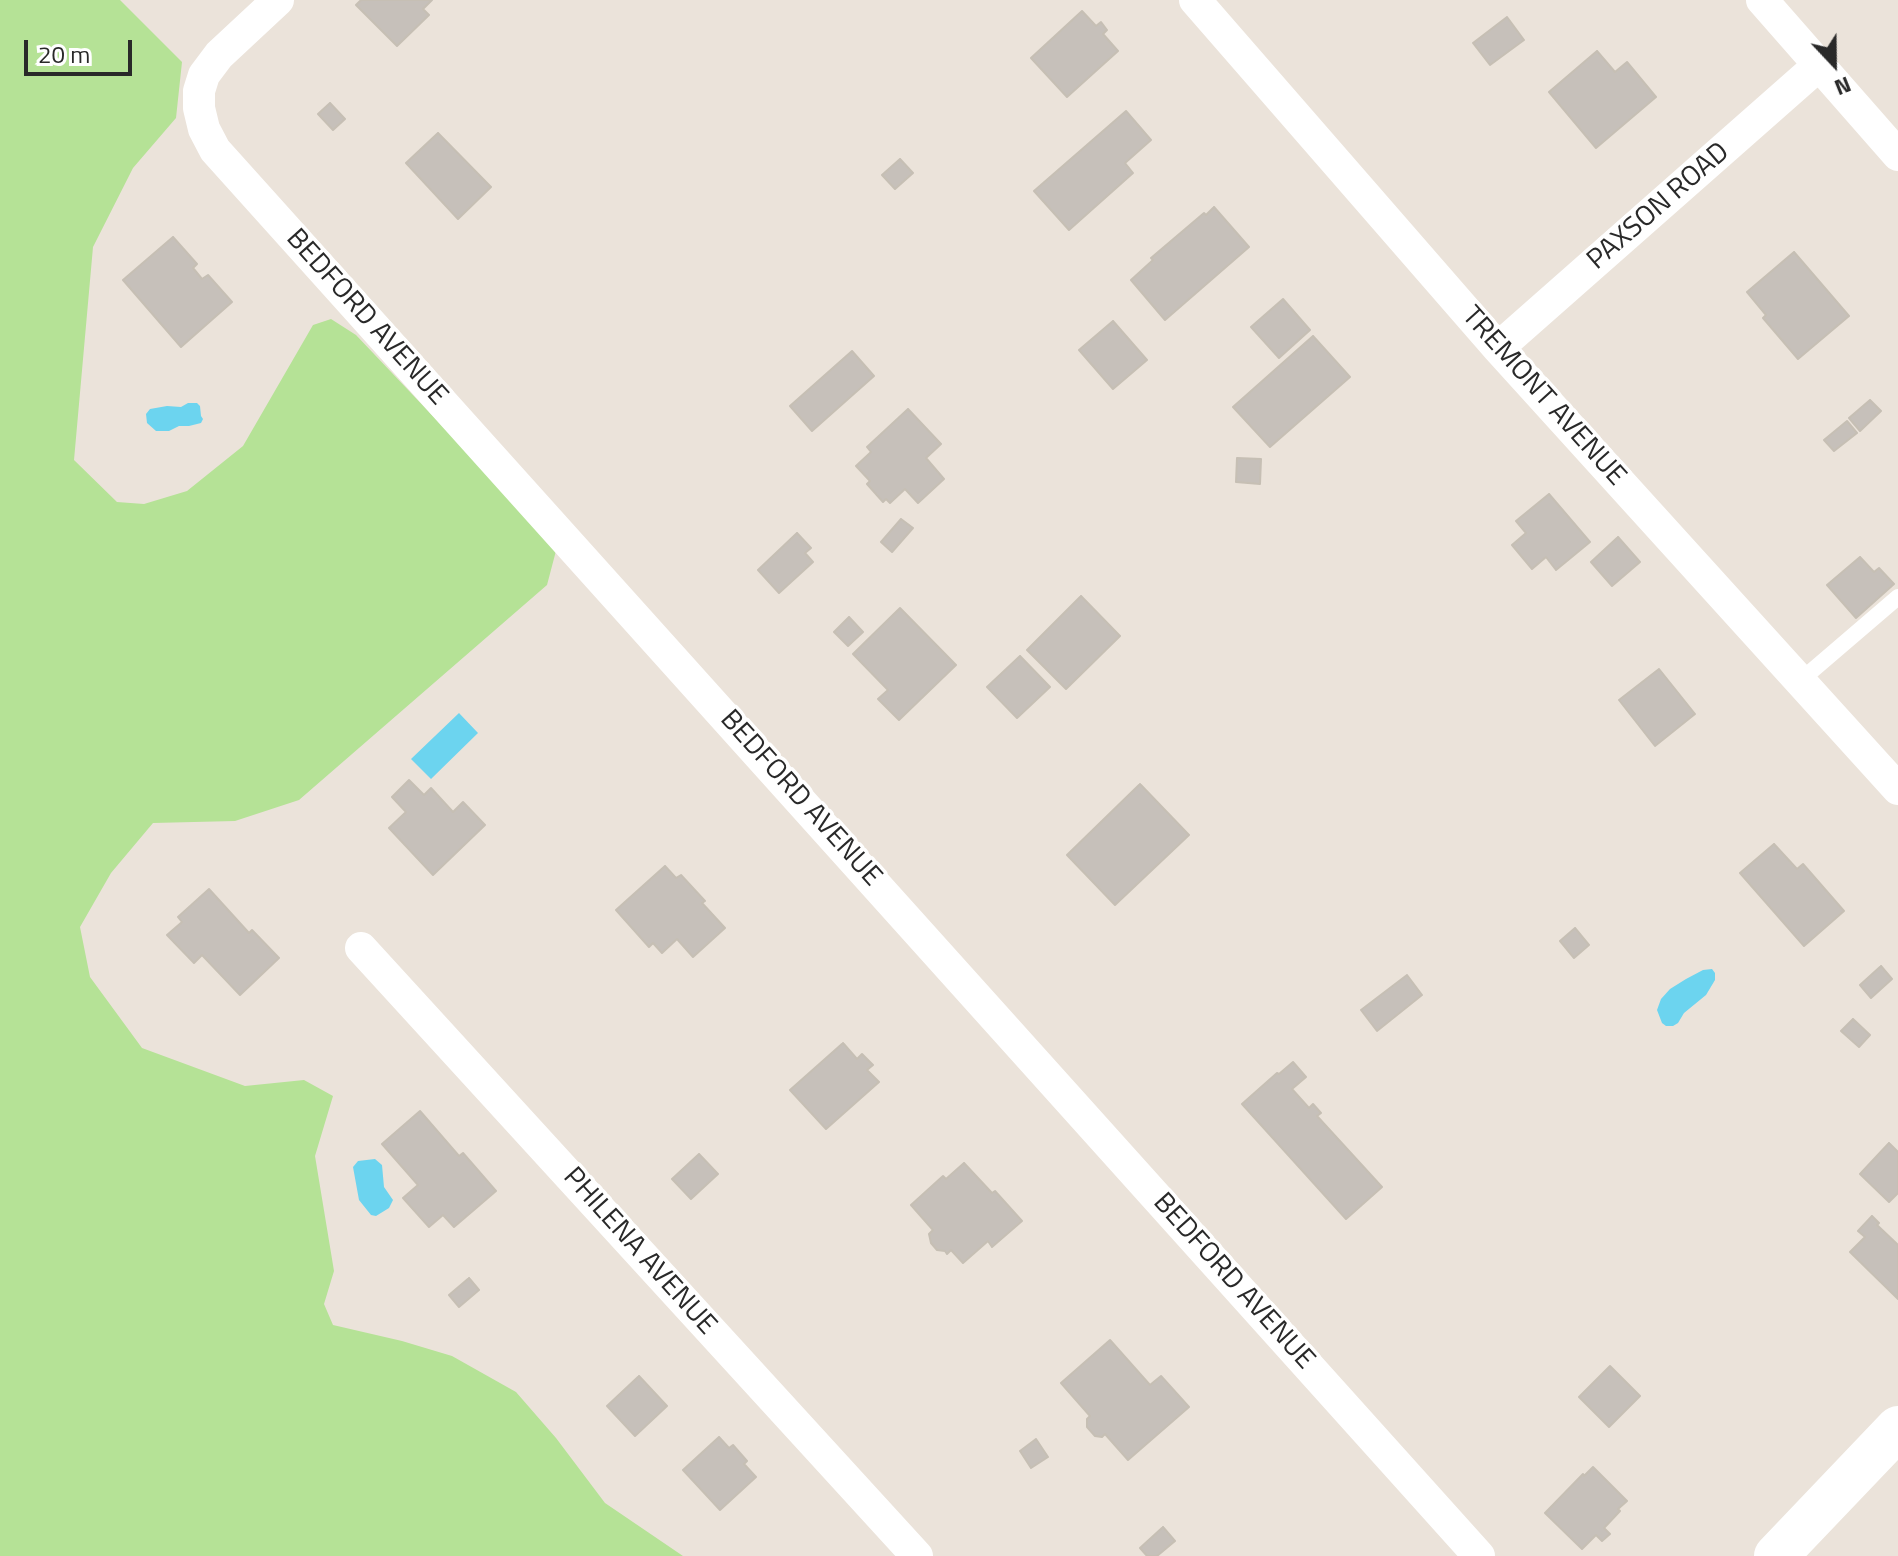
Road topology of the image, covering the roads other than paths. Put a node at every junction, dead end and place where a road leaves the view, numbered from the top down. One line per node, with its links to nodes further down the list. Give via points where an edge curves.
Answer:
1 (278, 0): 13 (street, BEDFORD AVENUE, via 204,75 199,108 215,150)
2 (1195, 0): 6 (street, TREMONT AVENUE)
3 (1762, 0): 4 (street)
4 (1819, 65): 5 (street); 6 (street, PAXSON ROAD)
5 (1898, 155)
6 (1498, 348): 8 (street, TREMONT AVENUE)
7 (1898, 597): 8 (lane)
8 (1800, 681): 9 (street, TREMONT AVENUE)
9 (1898, 789)
10 (361, 948): 12 (street, PHILENA AVENUE)
11 (1898, 1428): 14 (main road)
12 (917, 1556)
13 (1479, 1556)
14 (1776, 1556)

